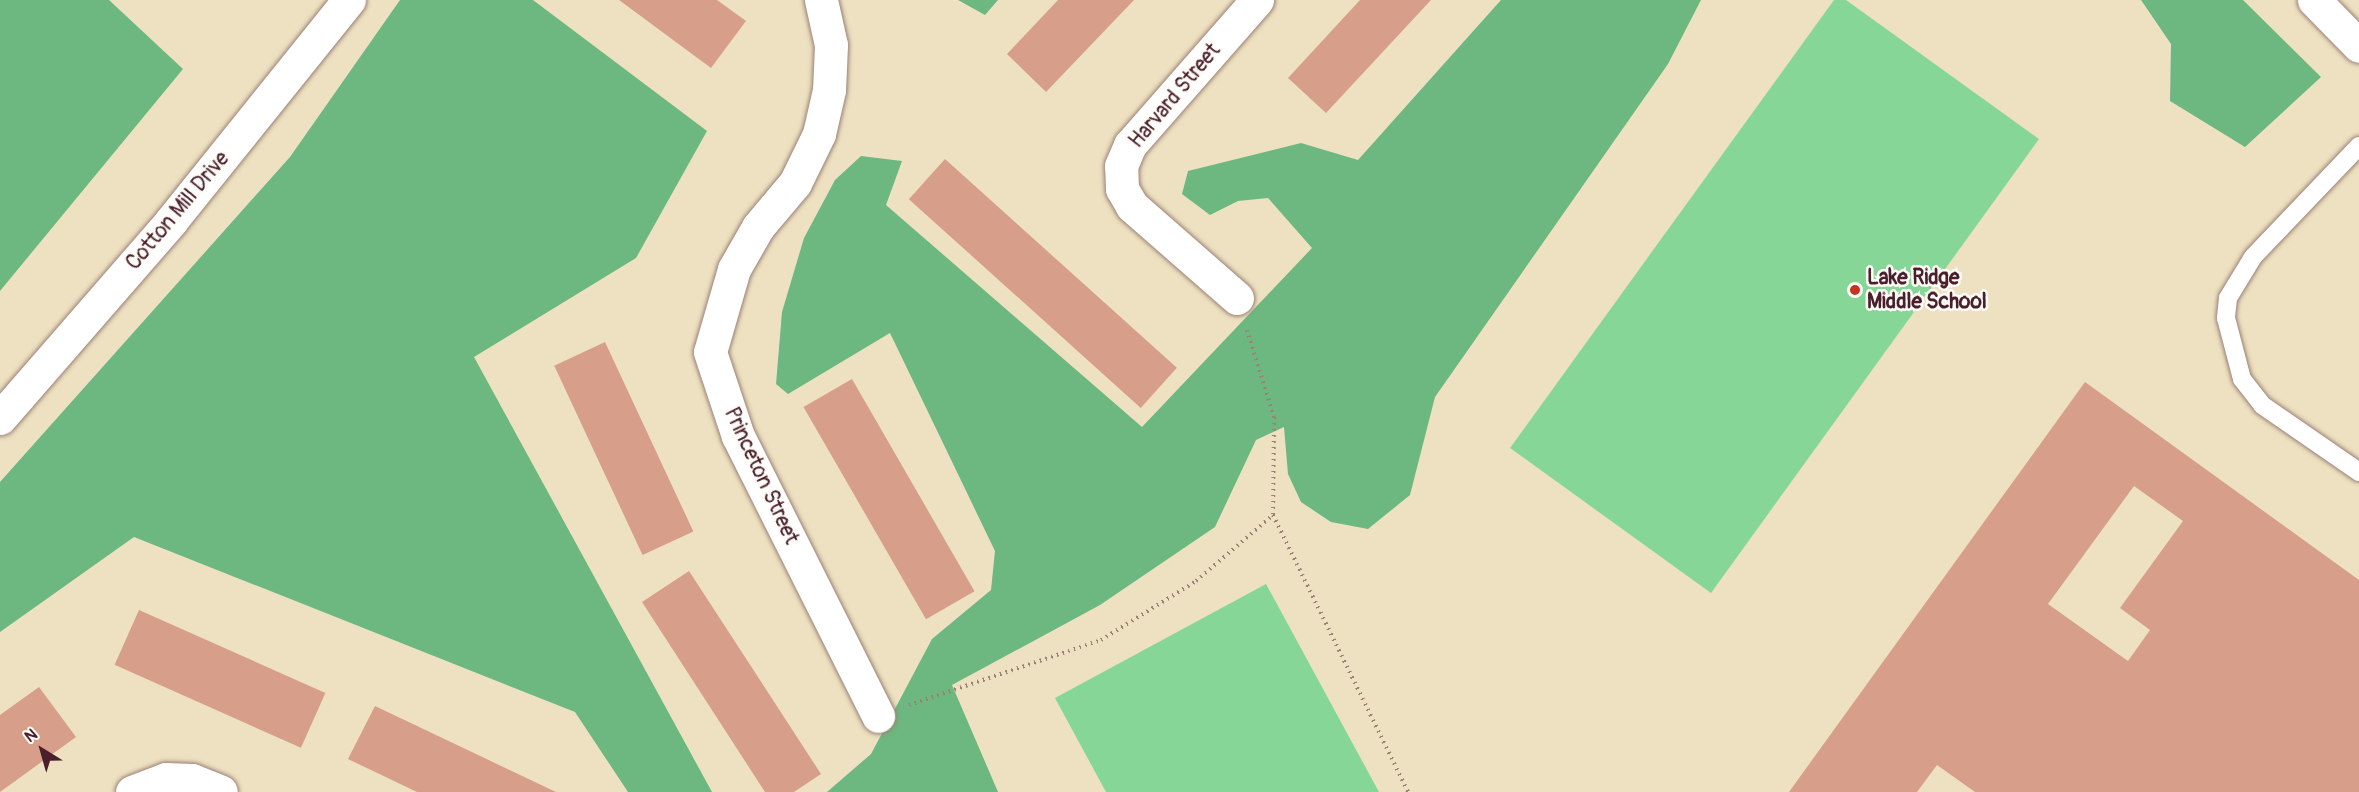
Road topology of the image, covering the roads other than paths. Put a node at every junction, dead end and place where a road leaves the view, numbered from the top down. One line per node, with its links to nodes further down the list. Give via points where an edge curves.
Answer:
1 (349, 0): 8 (street, Cotton Mill Drive, via 171,221)
2 (821, 0): 10 (street, Princeton Street, via 831,45 829,90 819,134 795,183 758,227 734,269 710,352 738,436)
3 (1257, 0): 7 (street, Harvard Street, via 1130,145 1121,166 1122,189 1132,206)
4 (2314, 0): 5 (street)
5 (2359, 46)
6 (2359, 146): 9 (lane, via 2253,257 2228,298 2230,349 2242,379 2262,405)
7 (1238, 298)
8 (0, 418)
9 (2359, 472)
10 (878, 716)
11 (132, 792): 12 (street, via 166,779 192,780)
12 (221, 792)

